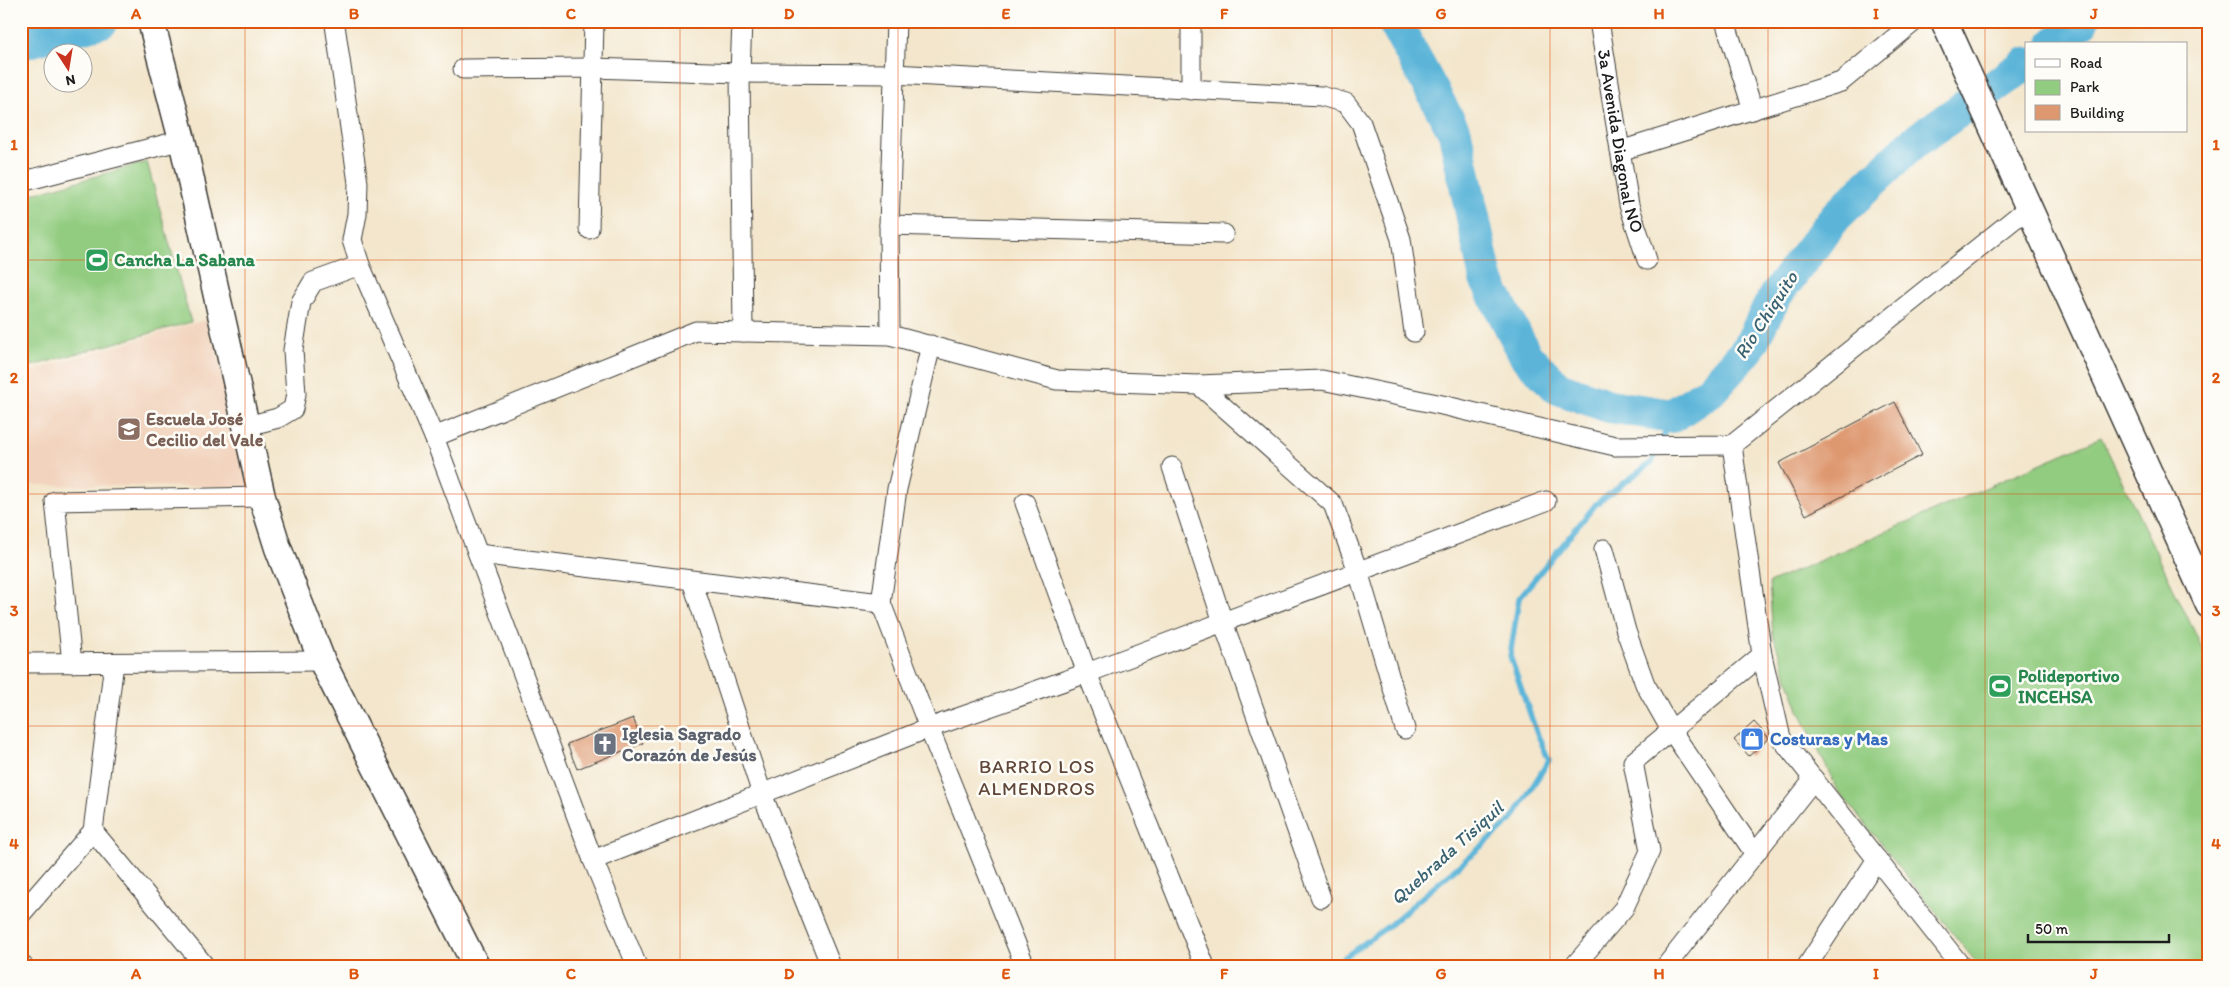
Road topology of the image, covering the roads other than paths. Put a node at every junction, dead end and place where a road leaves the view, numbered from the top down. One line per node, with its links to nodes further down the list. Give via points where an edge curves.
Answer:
1 (151, 21): 17 (street)
2 (594, 21): 11 (street)
3 (742, 21): 13 (street)
4 (896, 21): 14 (street)
5 (1191, 21): 15 (street)
6 (1599, 21): 18 (street, 3a Avenida Diagonal NO)
7 (1725, 21): 16 (street)
8 (1915, 21): 16 (street, via 1842,82)
9 (1944, 21): 20 (street)
10 (335, 24): 25 (street, via 358,183 352,240)
11 (593, 68): 12 (street); 13 (street); 22 (street)
12 (463, 69)
13 (740, 73): 14 (street); 26 (street)
14 (893, 74): 15 (street); 21 (street)
15 (1191, 90): 27 (street, via 1321,96 1346,103 1360,123 1401,238)
16 (1753, 110): 18 (street)
17 (182, 140): 19 (street); 31 (street)
18 (1620, 151): 24 (street, 3a Avenida Diagonal NO, via 1629,205)
19 (21, 182)
20 (2028, 208): 33 (street); 43 (street)
21 (889, 225): 23 (street); 28 (street)
22 (589, 230)
23 (1224, 234)
24 (1647, 260)
25 (360, 265): 31 (street, via 313,282 301,302 293,350 296,394 293,408 278,418); 32 (street)
26 (744, 332): 28 (street); 32 (street, via 696,331)
27 (1414, 332)
28 (890, 335): 29 (street)
29 (931, 345): 30 (street, via 1057,380); 42 (street, via 897,489)
30 (1200, 385): 33 (street, via 1322,380 1615,446); 40 (street, via 1333,504)
31 (247, 426): 35 (street)
32 (434, 437): 39 (street)
33 (1732, 445): 45 (street)
34 (1172, 467): 44 (street)
35 (262, 497): 46 (street); 48 (street, via 55,501)
36 (1546, 501): 40 (street)
37 (1025, 503): 50 (street)
38 (1604, 549): 53 (street, via 1644,684)
39 (478, 554): 41 (street); 58 (street)
40 (1358, 571): 44 (street); 52 (street)
41 (692, 581): 42 (street); 55 (street)
42 (882, 603): 51 (street)
43 (2209, 605)
44 (1222, 622): 50 (street); 60 (street)
45 (1762, 655): 53 (street); 54 (street, via 1781,738)
46 (322, 662): 49 (street); 64 (street)
47 (21, 663): 48 (street)
48 (72, 663): 49 (street)
49 (114, 663): 56 (street)
50 (1087, 673): 51 (street); 68 (street)
51 (929, 728): 55 (street); 67 (street)
52 (1405, 729)
53 (1671, 730): 57 (street); 69 (street, via 1632,762 1650,851 1624,908)
54 (1814, 779): 57 (street); 59 (street)
55 (762, 794): 58 (street); 66 (street)
56 (93, 831): 61 (street); 63 (street)
57 (1755, 854): 70 (street)
58 (593, 860): 65 (street)
59 (1877, 860): 62 (street); 71 (street)
60 (1321, 898)
61 (21, 914)
62 (1955, 963)
63 (204, 966)
64 (476, 966)
65 (637, 966)
66 (831, 966)
67 (1025, 966)
68 (1205, 966)
69 (1574, 966)
70 (1666, 966)
71 (1807, 966)

